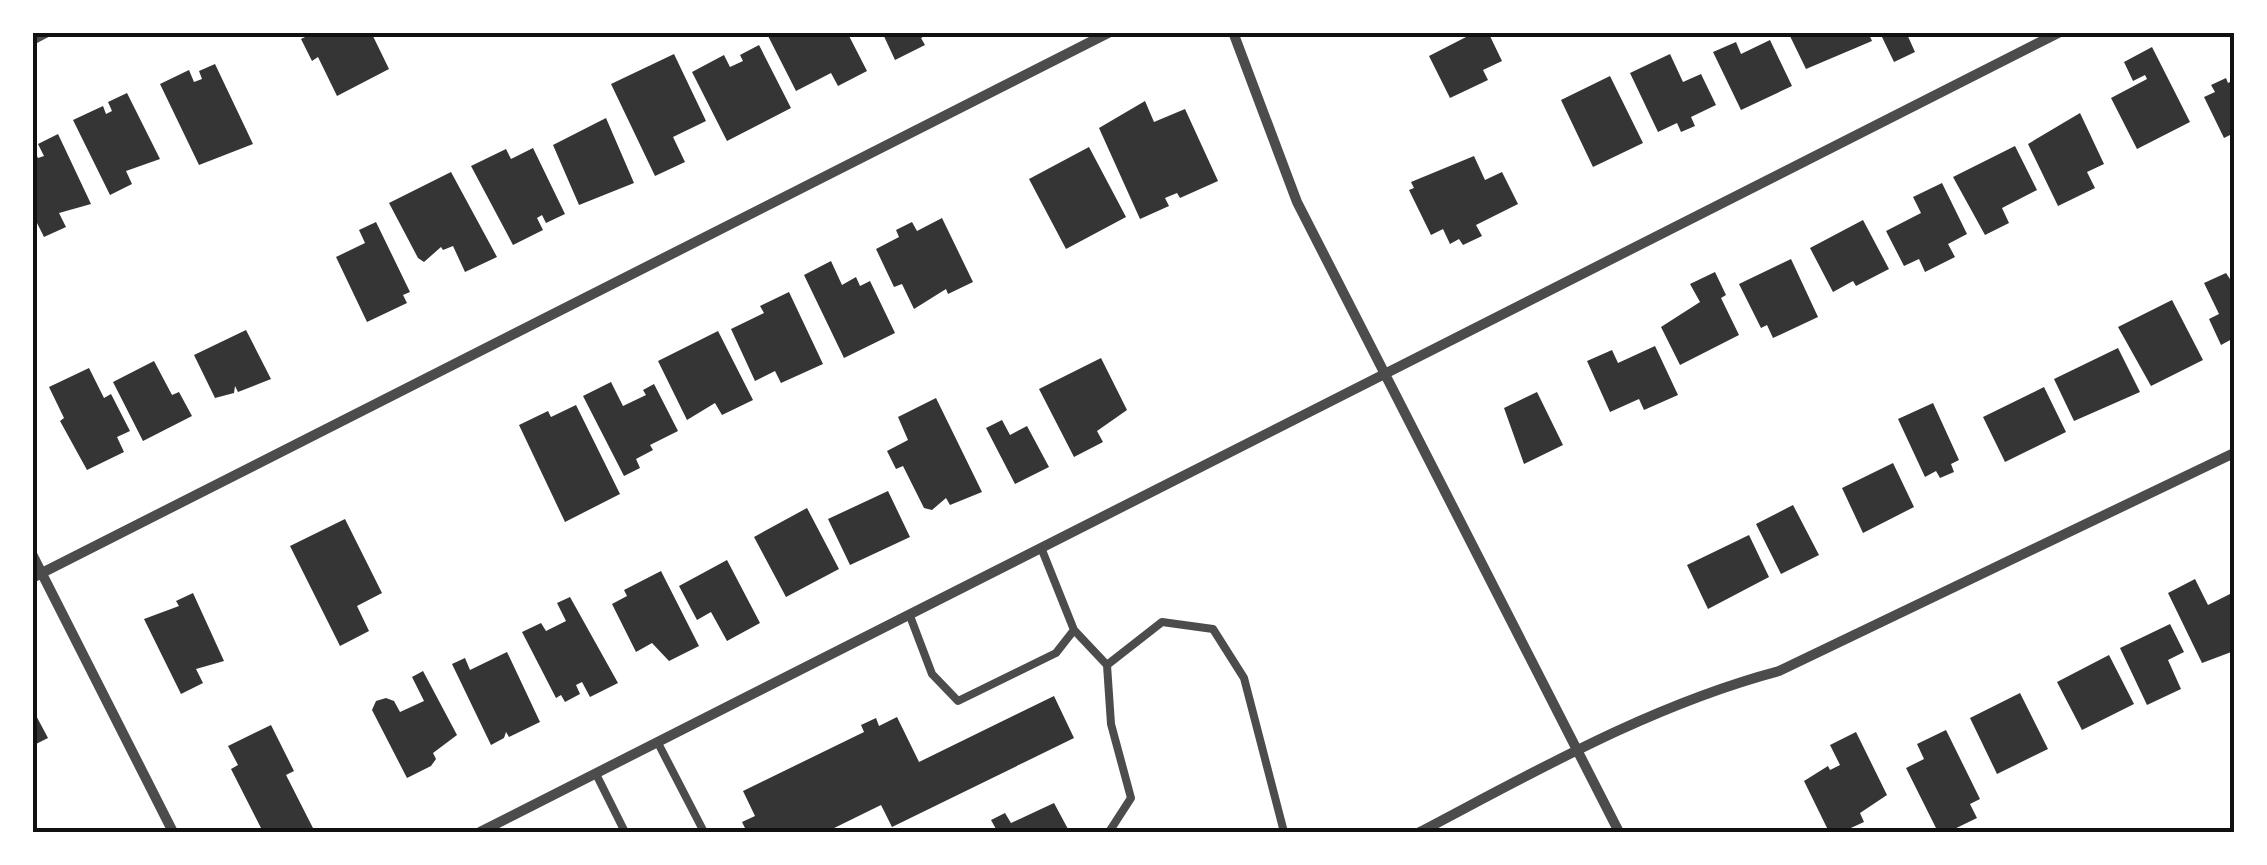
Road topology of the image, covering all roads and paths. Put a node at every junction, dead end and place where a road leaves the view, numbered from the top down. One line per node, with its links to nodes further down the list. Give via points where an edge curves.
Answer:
1 (47, 32): 5 (street)
2 (1110, 32): 10 (street)
3 (1233, 32): 6 (street, via 1297,202)
4 (2060, 32): 6 (street)
5 (32, 40)
6 (1384, 374): 8 (street); 15 (street)
7 (2234, 453): 15 (street, via 1779,670 1708,690)
8 (1042, 550): 11 (street); 12 (lane)
9 (32, 554): 10 (street)
10 (37, 576): 17 (street)
11 (910, 616): 12 (lane, via 932,674 958,702 1056,653); 14 (street)
12 (1074, 630): 13 (lane)
13 (1106, 665): 21 (lane, via 1111,724 1131,798); 22 (lane, via 1162,622 1214,629 1244,678)
14 (658, 743): 16 (street); 20 (lane)
15 (1578, 749): 23 (street); 24 (street)
16 (596, 774): 18 (street); 19 (lane)
17 (173, 832)
18 (480, 832)
19 (625, 832)
20 (704, 832)
21 (1109, 832)
22 (1284, 832)
23 (1420, 832)
24 (1618, 832)

